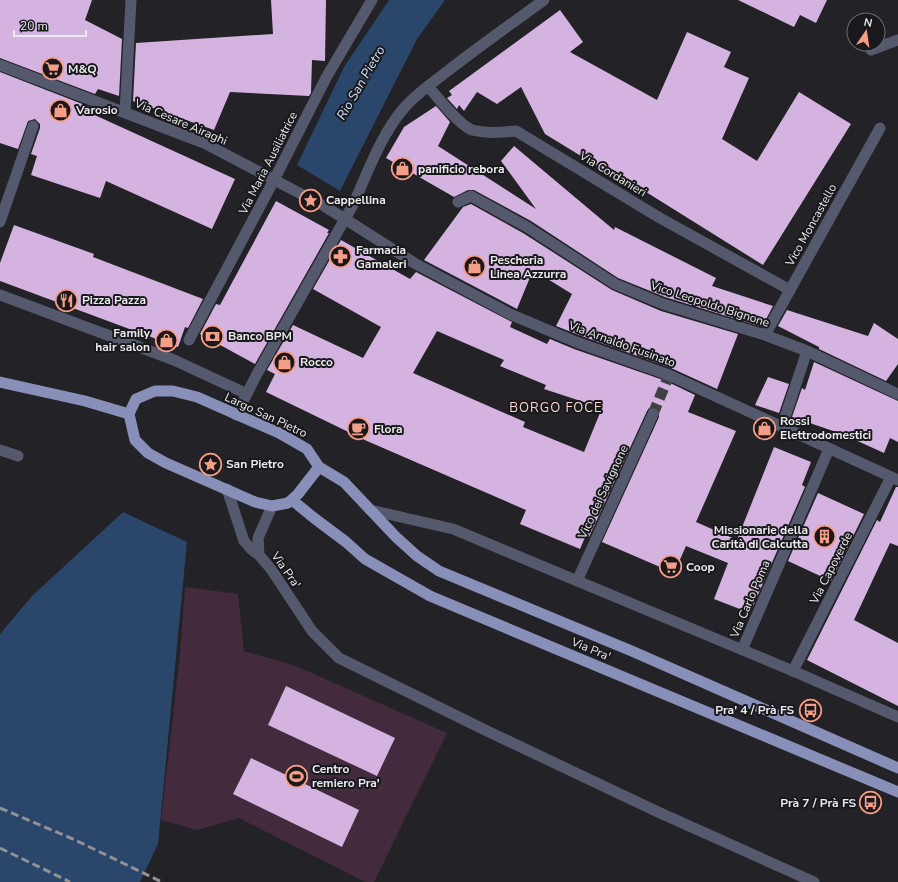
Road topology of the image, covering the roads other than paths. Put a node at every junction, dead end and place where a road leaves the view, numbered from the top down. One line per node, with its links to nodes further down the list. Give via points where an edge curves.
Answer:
1 (131, 0): 8 (street)
2 (372, 0): 11 (street, Via Maria Ausiliatrice, via 327,76)
3 (544, 0): 7 (street)
4 (898, 40): 5 (street)
5 (886, 44)
6 (0, 65): 8 (street, Via Cesare Airaghi)
7 (428, 86): 13 (street, via 404,108 389,128); 15 (street, Via Cordanieri, via 452,115 471,129 489,133 516,131 660,218)
8 (125, 113): 11 (street, Via Cesare Airaghi, via 204,143)
9 (33, 126): 14 (street)
10 (880, 128): 15 (street, Vico Moncastello)
11 (274, 180): 13 (street, Via Cesare Airaghi); 18 (street, Via Maria Ausiliatrice)
12 (458, 202): 17 (street, Vico Leopoldo Bignone, via 471,196 527,227 615,284 642,296)
13 (344, 219): 21 (street); 26 (street, Via Arnaldo Fusinato, via 416,264 510,314 576,342 669,375)
14 (0, 222)
15 (790, 290): 17 (street, Vico Moncastello)
16 (0, 295): 21 (street, via 174,360)
17 (765, 335): 19 (street, Vico Leopoldo Bignone)
18 (189, 340)
19 (807, 351): 22 (street, Vico Leopoldo Bignone); 26 (street)
20 (0, 382): 23 (main road, via 85,401)
21 (247, 394): 25 (street)
22 (898, 394)
23 (129, 414): 25 (main road, Largo San Pietro, via 136,399 155,391 173,391 197,397); 32 (main road, via 135,440 148,453)
24 (653, 414): 37 (street, Vico dei Savignone)
25 (236, 415): 30 (main road, Largo San Pietro, via 279,433 307,449)
26 (782, 426): 27 (street, Via Arnaldo Fusinato)
27 (829, 449): 31 (street, Via Arnaldo Fusinato); 38 (street, Via Carlo Poma)
28 (3, 451): 29 (street)
29 (18, 456)
30 (319, 468): 33 (main road); 35 (main road, Via Pra', via 344,482)
31 (895, 478): 39 (street, Via Capoverde)
32 (227, 489): 34 (main road, via 255,502); 36 (street, Via Pra', via 244,541)
33 (292, 500): 34 (main road); 42 (main road, Via Pra', via 365,559 430,596)
34 (272, 506): 36 (street, Via Pra', via 258,538)
35 (370, 510): 37 (street, via 453,529); 41 (main road, Via Pra', via 417,556 439,571 634,652)
36 (259, 555): 43 (street, Via Pra', via 273,571 312,631 339,658 658,812)
37 (577, 581): 38 (street)
38 (742, 650): 39 (street)
39 (794, 671): 40 (street)
40 (898, 717)
41 (898, 768)
42 (898, 792)
43 (814, 882)

